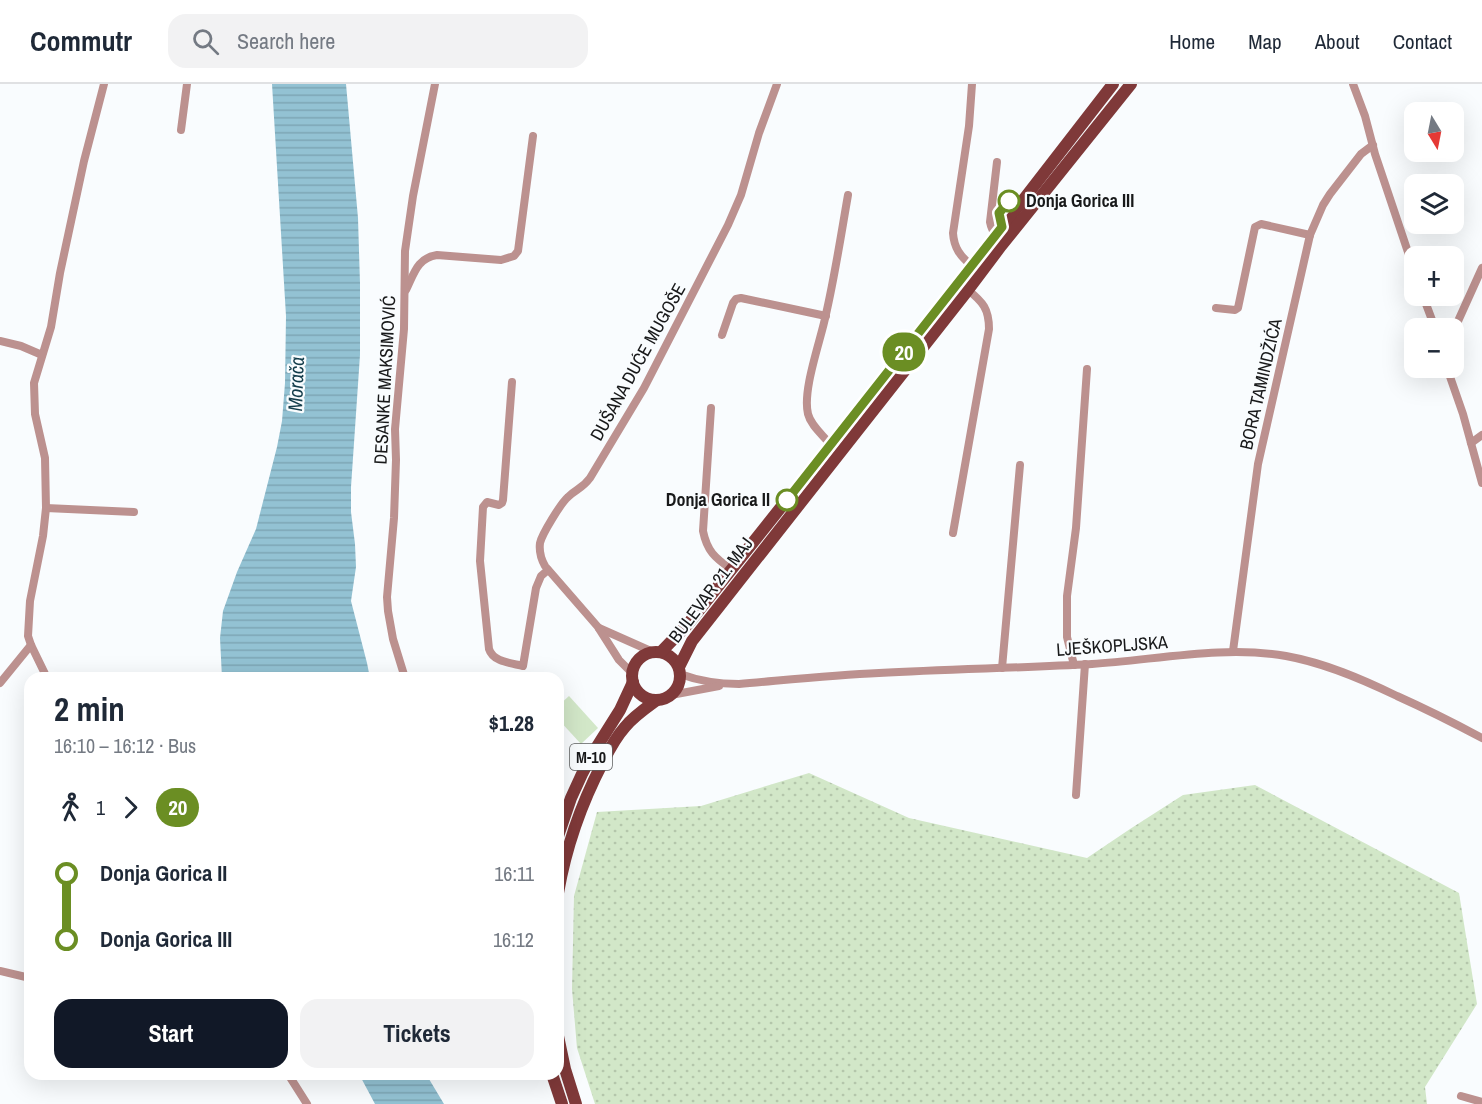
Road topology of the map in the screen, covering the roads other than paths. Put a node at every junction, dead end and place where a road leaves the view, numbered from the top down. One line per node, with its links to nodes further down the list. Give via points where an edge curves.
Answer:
1 (104, 84): 26 (street)
2 (187, 84): 9 (street)
3 (435, 84): 20 (street, DESANKE MAKSIMOVIĆ, via 405,250)
4 (777, 84): 40 (street, DUŠANA DUĆE MUGOŠE, via 729,225 644,388 590,478 567,498 540,542 540,556)
5 (972, 84): 17 (street, via 953,233 958,252)
6 (1113, 84): 15 (main road, BULEVAR 21. MAJ / M-10)
7 (1131, 84): 19 (main road, BULEVAR 21. MAJ)
8 (1353, 84): 11 (street)
9 (181, 130)
10 (533, 136): 20 (street, via 518,251 514,256 501,260 428,256 417,267)
11 (1373, 145): 14 (street, BORA TAMINDŽIĆA, via 1361,154 1330,194); 16 (street)
12 (997, 162): 15 (street, via 990,222)
13 (848, 195): 22 (street)
14 (1310, 235): 21 (street, via 1261,224 1255,227 1238,308); 43 (street, BORA TAMINDŽIĆA, via 1258,464)
15 (995, 236): 17 (main road, BULEVAR 21. MAJ / M-10)
16 (1406, 246)
17 (972, 266): 33 (main road, BULEVAR 21. MAJ / M-10)
18 (1482, 268): 23 (street)
19 (968, 290): 38 (street, via 981,300 988,314 989,329); 48 (main road, BULEVAR 21. MAJ, via 692,641)
20 (404, 294): 50 (street, DESANKE MAKSIMOVIĆ, via 387,597)
21 (1216, 308)
22 (826, 316): 24 (street, via 741,298 733,303); 33 (street, via 807,404 808,416)
23 (1459, 318)
24 (722, 335)
25 (0, 341): 26 (street)
26 (42, 355): 36 (street, via 34,383 34,406 45,458)
27 (1087, 369): 46 (street, via 1067,596 1068,637)
28 (1451, 378): 32 (street)
29 (512, 382): 40 (street, via 503,500 499,505 484,504 481,539 480,573 489,649 495,658 523,666 536,588)
30 (711, 408): 39 (street, via 703,531 713,555)
31 (1482, 435): 32 (street)
32 (1472, 443): 35 (street)
33 (830, 444): 39 (main road, BULEVAR 21. MAJ / M-10)
34 (1020, 465): 47 (street)
35 (1482, 483)
36 (46, 508): 37 (street); 42 (street, via 30,601)
37 (134, 512)
38 (953, 533)
39 (732, 569): 44 (main road, BULEVAR 21. MAJ / M-10, via 688,624)
40 (548, 570): 41 (street, DUŠANA DUĆE MUGOŠE)
41 (598, 627): 44 (street, DUŠANA DUĆE MUGOŠE); 51 (street, DUŠANA DUĆE MUGOŠE)
42 (31, 645): 49 (street); 52 (street)
43 (1233, 651): 45 (street, LJEŠKOPLJSKA); 56 (street, LJEŠKOPLJSKA, via 1289,656 1331,668)
44 (657, 652): 48 (main road, BULEVAR 21. MAJ, via 675,660); 51 (main road, BULEVAR 21. MAJ / M-10, via 639,658)
45 (1085, 664): 46 (street, LJEŠKOPLJSKA); 57 (street)
46 (1074, 665): 47 (street, LJEŠKOPLJSKA)
47 (1002, 669): 53 (street, LJEŠKOPLJSKA)
48 (680, 670): 53 (street, LJEŠKOPLJSKA, via 694,680); 54 (main road, BULEVAR 21. MAJ, via 680,682)
49 (44, 672)
50 (403, 672)
51 (632, 677): 55 (main road, via 636,690); 58 (main road, BULEVAR 21. MAJ / M-10, via 620,710 582,774)
52 (0, 683)
53 (726, 684): 54 (street, LJEŠKOPLJSKA)
54 (671, 694): 55 (main road, M-10)
55 (657, 700): 59 (main road, M-10, via 633,718 614,742 585,799)
56 (1482, 738)
57 (1076, 795)
58 (564, 818)
59 (564, 862)
60 (0, 971): 61 (street)
61 (24, 977)
62 (564, 1064): 69 (main road)
63 (292, 1080): 67 (street)
64 (554, 1080): 68 (main road)
65 (1461, 1096): 66 (street)
66 (1482, 1102)
67 (308, 1104)
68 (562, 1104)
69 (576, 1104)

